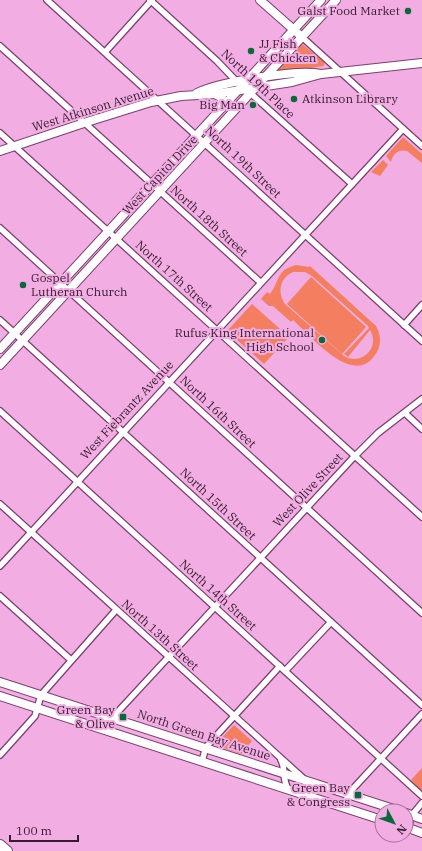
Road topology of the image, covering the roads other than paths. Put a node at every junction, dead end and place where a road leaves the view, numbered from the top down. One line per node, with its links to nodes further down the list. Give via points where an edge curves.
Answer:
1 (47, 0): 9 (street, North 19th Street)
2 (151, 0): 9 (street); 15 (street, North 19th Place)
3 (260, 0): 6 (main road)
4 (321, 0): 6 (main road, West Capitol Drive)
5 (336, 0): 7 (main road, West Capitol Drive)
6 (294, 30): 7 (main road); 15 (main road, West Capitol Drive)
7 (302, 37): 11 (street); 13 (main road, West Capitol Drive)
8 (0, 46): 20 (street, North 18th Street)
9 (106, 51): 18 (street, North 19th Street)
10 (422, 63): 11 (main road, West Atkinson Avenue)
11 (341, 72): 12 (main road, West Atkinson Avenue); 21 (street)
12 (321, 74): 13 (main road, West Atkinson Avenue, via 306,72); 14 (main road, West Atkinson Avenue, via 301,81)
13 (265, 78): 14 (main road, West Capitol Drive); 15 (main road, West Atkinson Avenue)
14 (257, 86): 15 (main road, West Capitol Drive)
15 (243, 87): 16 (main road, West Atkinson Avenue, via 208,88); 17 (main road, West Atkinson Avenue); 19 (main road, West Capitol Drive); 24 (main road, West Capitol Drive); 29 (street, North 19th Place)
16 (195, 94): 17 (main road, West Atkinson Avenue); 18 (main road, West Atkinson Avenue)
17 (215, 94): 19 (main road, via 222,98)
18 (160, 100): 20 (main road, West Atkinson Avenue); 23 (street, North 19th Street)
19 (222, 108): 23 (main road, West Capitol Drive)
20 (84, 122): 25 (main road, West Atkinson Avenue); 28 (street, North 18th Street)
21 (403, 129): 26 (street); 29 (street, West Fiebrantz Avenue)
22 (0, 133): 25 (street, North 17th Street)
23 (197, 135): 24 (street, North 19th Street); 28 (main road, West Capitol Drive)
24 (206, 143): 30 (main road, West Capitol Drive); 33 (street, North 19th Street)
25 (14, 146): 27 (main road, West Atkinson Avenue); 32 (street, North 17th Street)
26 (422, 146)
27 (0, 151)
28 (152, 184): 30 (street, North 18th Street); 32 (main road, West Capitol Drive)
29 (352, 184): 33 (street, West Fiebrantz Avenue)
30 (160, 192): 34 (main road, West Capitol Drive); 35 (street, North 18th Street)
31 (0, 228): 36 (street, North 16th Street)
32 (108, 232): 34 (street, North 17th Street); 36 (main road, West Capitol Drive)
33 (305, 234): 35 (street, West Fiebrantz Avenue); 40 (street, North 19th Street)
34 (116, 240): 37 (main road, West Capitol Drive); 41 (street, North 17th Street)
35 (260, 282): 41 (street, West Fiebrantz Avenue)
36 (61, 284): 37 (street, North 16th Street); 42 (main road, West Capitol Drive)
37 (69, 291): 43 (main road, West Capitol Drive); 47 (street, North 16th Street)
38 (422, 305): 40 (street)
39 (0, 320): 42 (street, North 15th Street)
40 (404, 325): 44 (street, North 19th Street)
41 (216, 330): 47 (street, West Fiebrantz Avenue); 53 (street, North 17th Street)
42 (15, 333): 43 (street, North 15th Street); 45 (main road, West Capitol Drive)
43 (23, 341): 46 (main road, West Capitol Drive); 52 (street, North 15th Street)
44 (422, 341)
45 (0, 349)
46 (0, 365)
47 (168, 381): 52 (street, West Fiebrantz Avenue); 56 (street, North 16th Street)
48 (422, 399): 50 (street, West Olive Street)
49 (0, 411): 54 (street, North 14th Street)
50 (405, 413): 51 (street); 53 (street, West Olive Street, via 378,433)
51 (422, 429)
52 (122, 432): 54 (street, West Fiebrantz Avenue); 59 (street, North 15th Street)
53 (355, 456): 56 (street, West Olive Street); 57 (street, North 17th Street)
54 (77, 481): 58 (street, West Fiebrantz Avenue); 62 (street, North 14th Street)
55 (0, 504): 58 (street, North 13th Street)
56 (306, 508): 59 (street, West Olive Street); 64 (street, North 16th Street)
57 (422, 517)
58 (31, 532): 60 (street, West Fiebrantz Avenue); 63 (street, North 13th Street)
59 (260, 558): 62 (street, West Olive Street); 65 (street, North 15th Street)
60 (0, 566)
61 (0, 596): 67 (street)
62 (215, 607): 66 (street, West Olive Street); 68 (street, North 14th Street)
63 (116, 610): 66 (street, North 13th Street); 67 (street)
64 (422, 613)
65 (331, 622): 69 (street); 73 (street, North 15th Street)
66 (168, 657): 76 (street, North 13th Street); 77 (street, West Olive Street)
67 (71, 660): 71 (street)
68 (280, 666): 69 (street, North 14th Street); 76 (street)
69 (285, 671): 82 (street, North 14th Street)
70 (0, 682): 71 (main road, North Green Bay Avenue)
71 (41, 695): 74 (street); 77 (main road, North Green Bay Avenue)
72 (0, 696): 74 (main road, North Green Bay Avenue)
73 (422, 705)
74 (38, 708): 78 (main road, North Green Bay Avenue); 80 (street)
75 (422, 714): 82 (street)
76 (234, 716): 79 (street); 81 (street, North 13th Street)
77 (113, 717): 78 (street, West Olive Street); 79 (main road, North Green Bay Avenue)
78 (108, 731): 83 (main road, North Green Bay Avenue)
79 (206, 747): 83 (street); 84 (main road, North Green Bay Avenue)
80 (0, 755)
81 (277, 755): 84 (street, via 282,763); 85 (street, North 13th Street)
82 (381, 758): 87 (street); 88 (street, North 14th Street)
83 (202, 761): 86 (main road, North Green Bay Avenue)
84 (283, 773): 85 (main road, North Green Bay Avenue); 86 (street)
85 (306, 781): 87 (main road, North Green Bay Avenue)
86 (288, 788): 91 (main road, North Green Bay Avenue)
87 (349, 794): 89 (main road, North Green Bay Avenue); 91 (street)
88 (422, 796)
89 (376, 803)
90 (422, 803): 92 (street)
91 (344, 808): 93 (main road, North Green Bay Avenue)
92 (414, 810)
93 (374, 817)
94 (0, 845): 95 (highway)
95 (7, 851)

